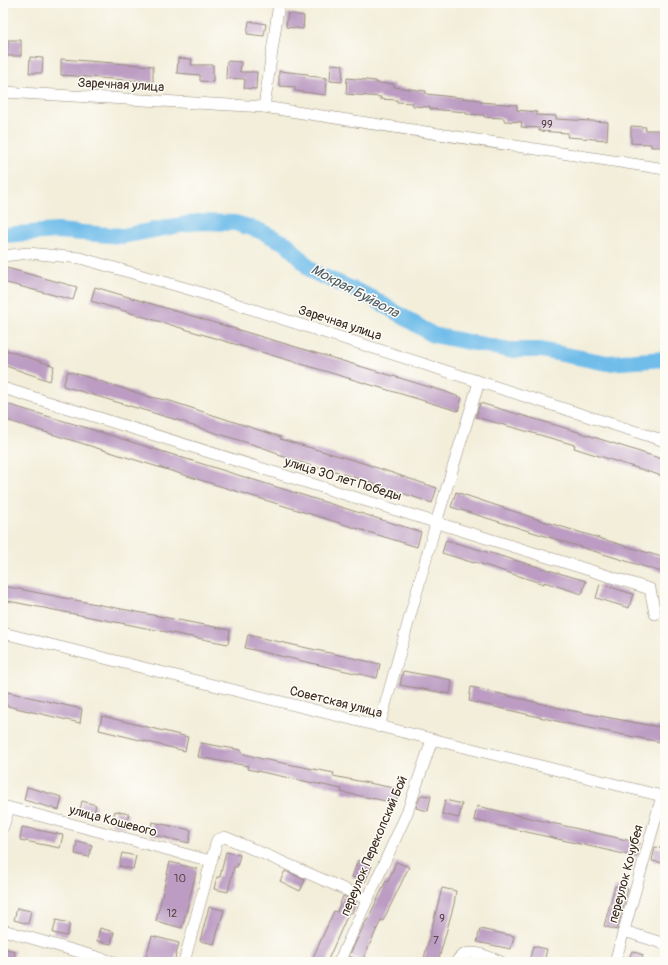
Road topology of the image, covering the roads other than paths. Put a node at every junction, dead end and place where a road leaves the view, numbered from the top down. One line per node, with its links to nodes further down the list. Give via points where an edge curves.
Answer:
1 (278, 3): 3 (street)
2 (3, 92): 3 (street, Заречная улица)
3 (264, 107): 4 (street, Заречная улица)
4 (665, 169)
5 (3, 256): 6 (street, Заречная улица, via 28,253 80,258 192,290)
6 (479, 382): 8 (street, Заречная улица); 9 (street)
7 (3, 388): 9 (street, улица 30 лет Победы)
8 (665, 441)
9 (436, 523): 10 (street, улица 30 лет Победы, via 650,590); 12 (street)
10 (654, 614)
11 (3, 633): 12 (street, Советская улица)
12 (379, 727): 13 (street, Советская улица)
13 (432, 740): 14 (street, Советская улица); 18 (street, переулок Перекопский Бой, via 407,813)
14 (663, 795): 20 (street, переулок Кочубея)
15 (6, 807): 16 (street, улица Кошевого); 17 (street, улица Кошевого)
16 (3, 827)
17 (211, 861): 18 (street, via 217,840 225,837); 23 (street)
18 (368, 899): 24 (street, переулок Перекопский Бой)
19 (3, 930): 22 (street)
20 (624, 931): 21 (street); 27 (street, переулок Кочубея)
21 (665, 944)
22 (114, 962)
23 (184, 962)
24 (339, 962)
25 (456, 962): 26 (street, via 459,957 470,952 486,955)
26 (501, 962)
27 (615, 962)

